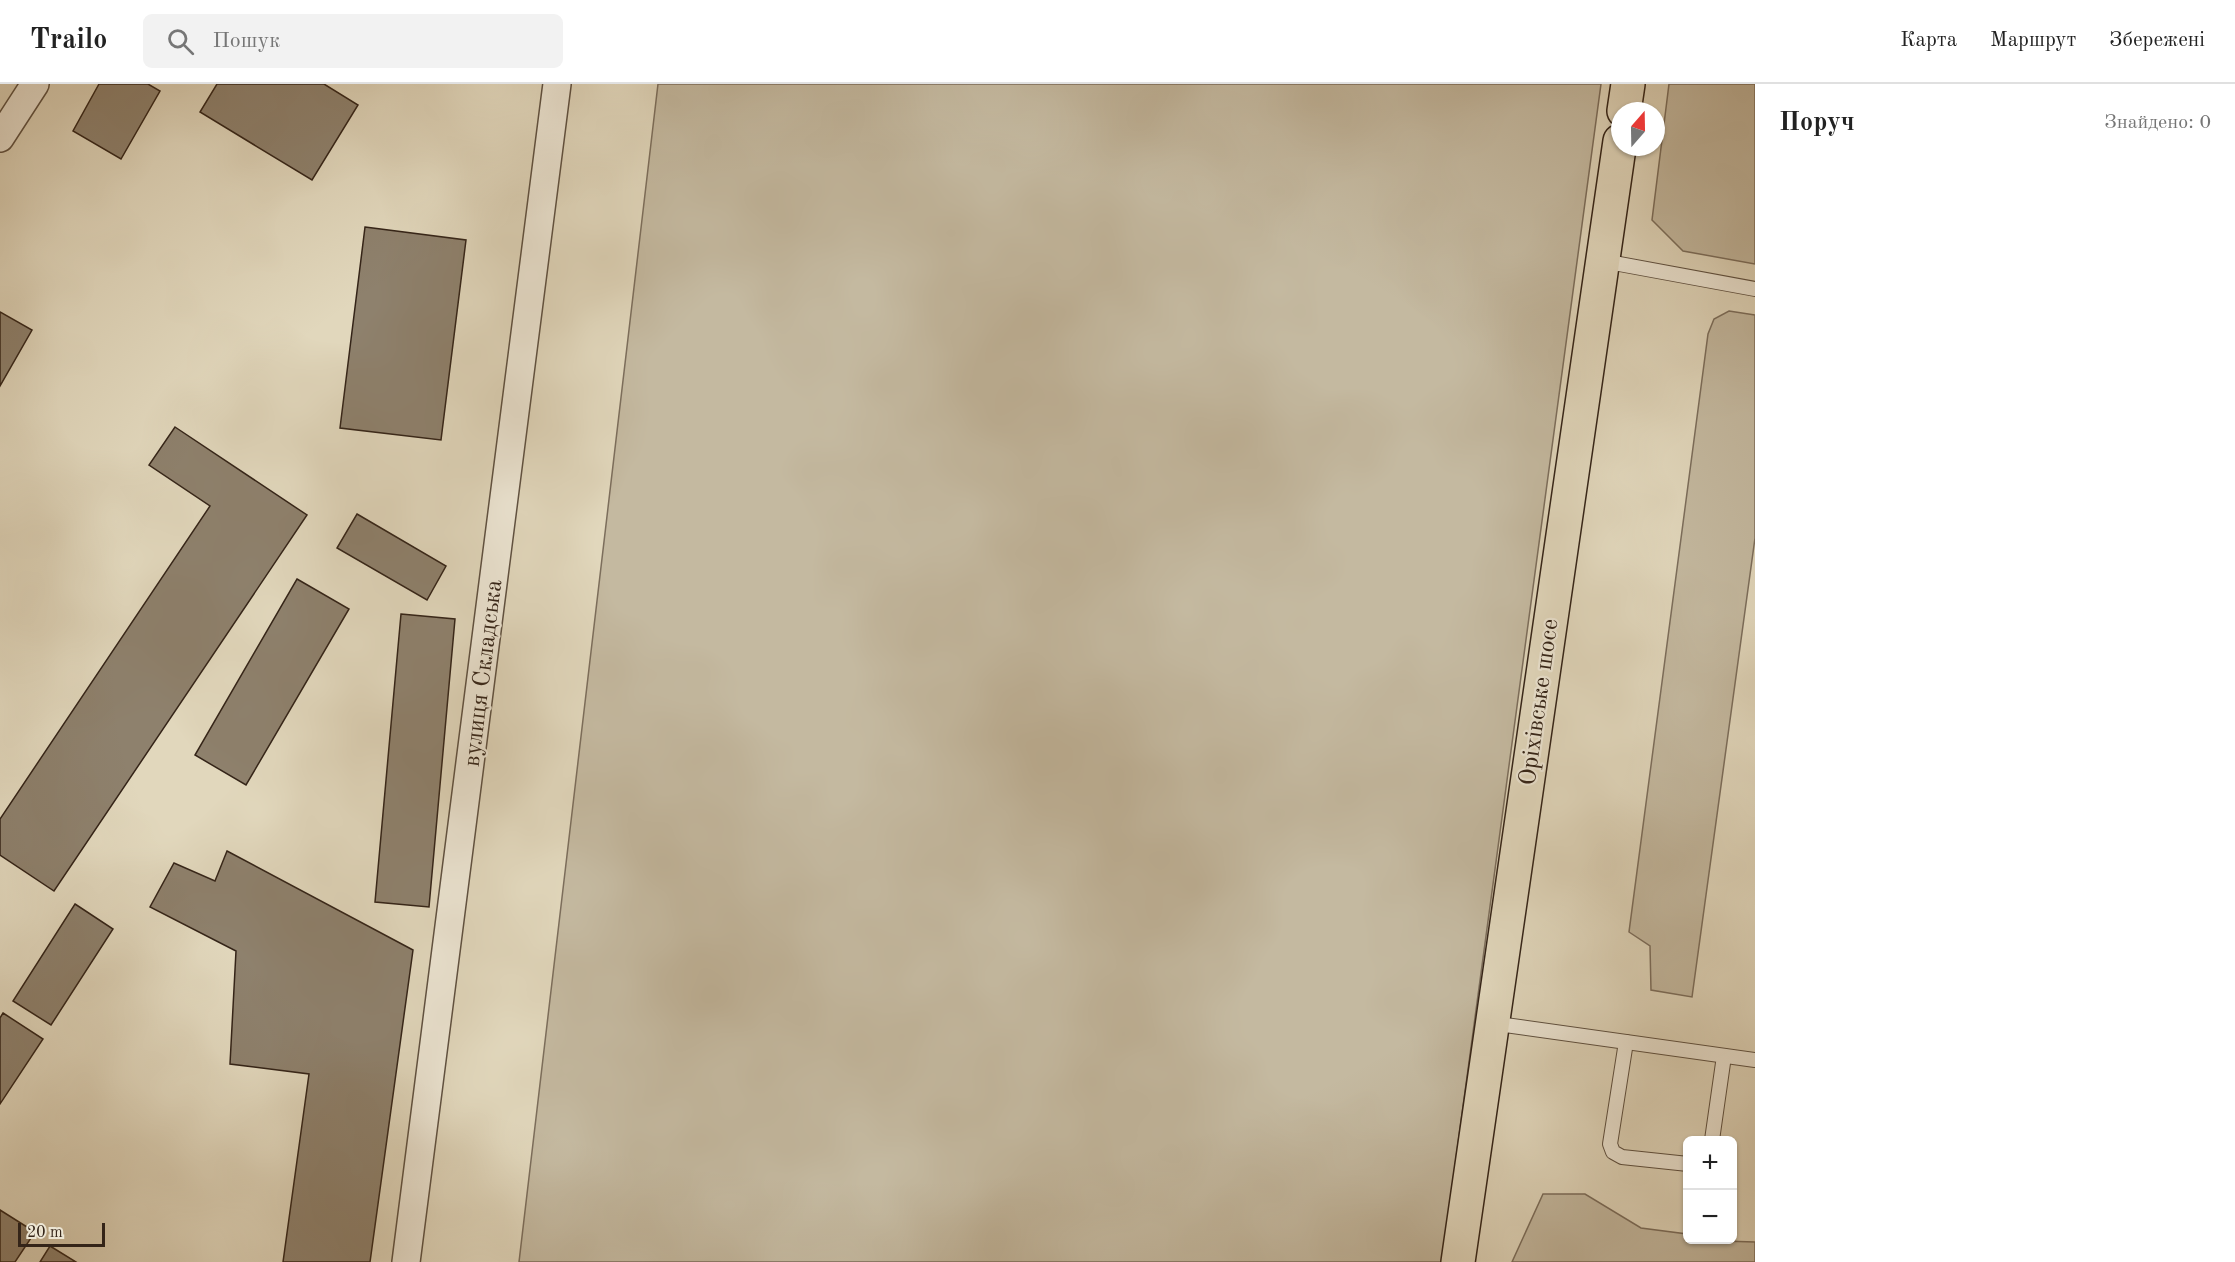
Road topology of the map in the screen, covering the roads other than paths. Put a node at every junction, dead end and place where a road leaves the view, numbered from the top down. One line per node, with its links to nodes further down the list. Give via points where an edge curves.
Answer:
1 (35, 84): 5 (street)
2 (557, 84): 15 (street, вулиця Складська)
3 (1628, 84): 4 (highway)
4 (1625, 102)
5 (0, 138)
6 (1618, 156): 7 (highway, Оріхівське шосе)
7 (1603, 261): 8 (lane); 9 (highway, Оріхівське шосе)
8 (1755, 289)
9 (1491, 1023): 10 (lane); 16 (highway, Оріхівське шосе)
10 (1626, 1042): 11 (lane); 14 (lane, via 1610,1144 1613,1152)
11 (1724, 1056): 12 (lane); 13 (lane)
12 (1755, 1060)
13 (1713, 1136)
14 (1683, 1163)
15 (406, 1262)
16 (1458, 1262)

